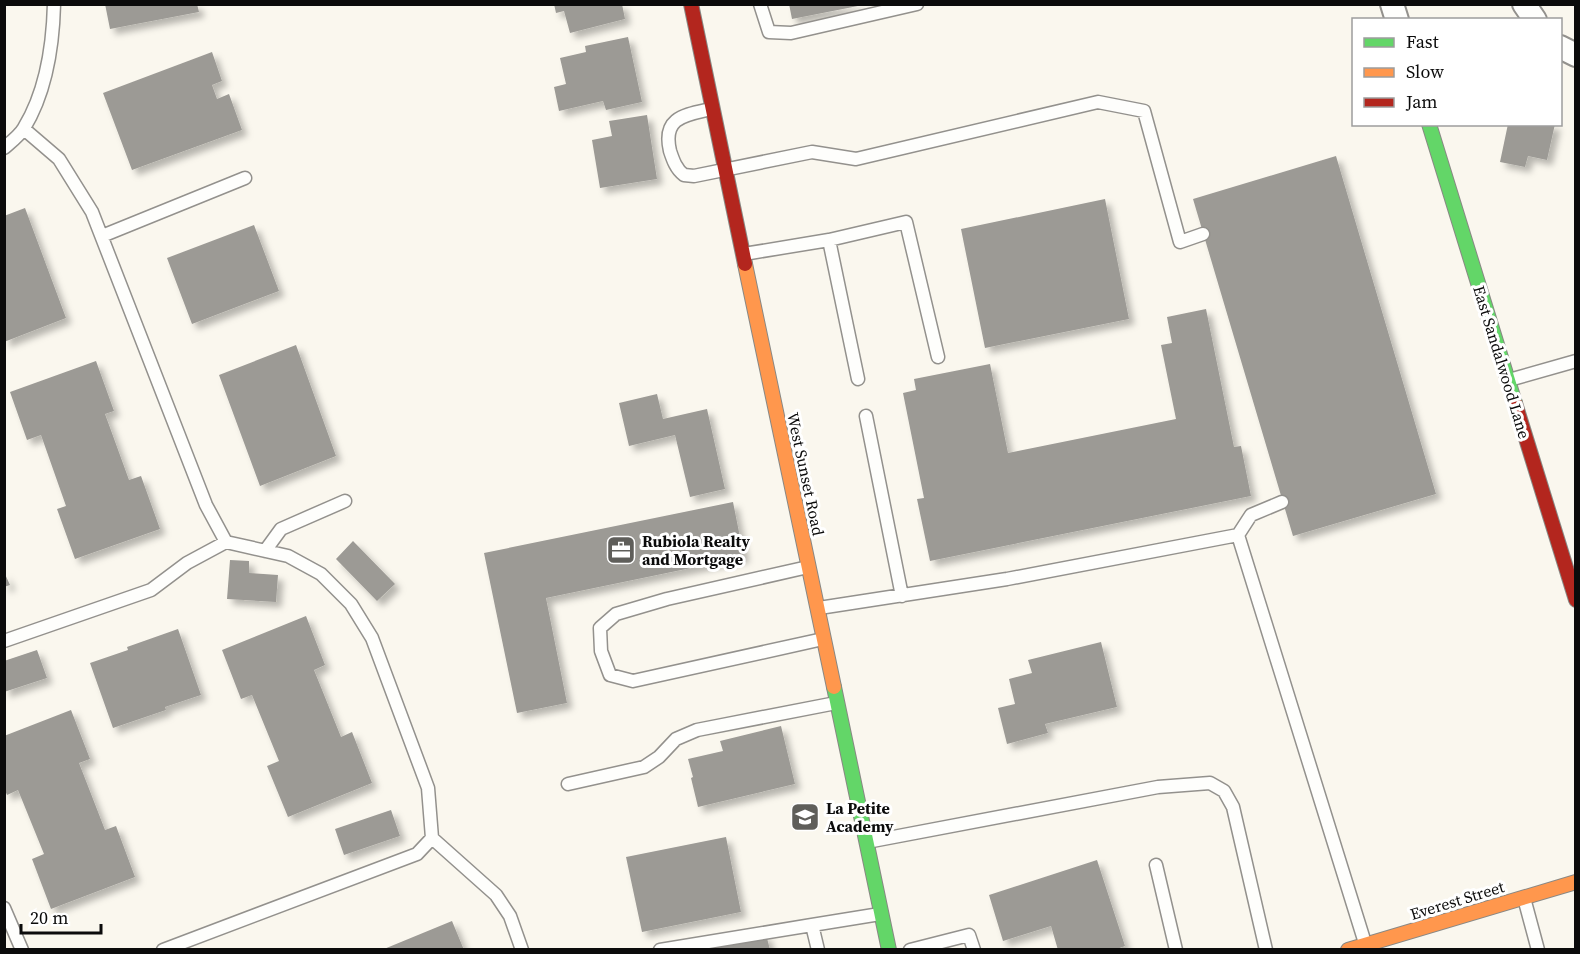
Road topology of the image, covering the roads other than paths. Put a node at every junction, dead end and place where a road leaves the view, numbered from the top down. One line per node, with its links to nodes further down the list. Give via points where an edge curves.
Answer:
1 (54, 4): 9 (lane, via 53,37 43,85)
2 (692, 4): 7 (main road, West Sunset Road)
3 (760, 4): 4 (lane, via 769,32 791,33)
4 (917, 4)
5 (1524, 4): 6 (street)
6 (1534, 18)
7 (713, 108): 11 (main road, West Sunset Road); 11 (lane, via 681,116 669,132 668,141 675,165 684,175)
8 (1430, 126): 20 (main road, East Sandalwood Lane)
9 (24, 129): 10 (lane); 14 (lane, via 59,159)
10 (4, 148)
11 (726, 169): 13 (lane, via 812,152 856,159 1098,102 1144,111 1180,242); 16 (main road, West Sunset Road)
12 (245, 178): 14 (lane)
13 (1203, 234)
14 (102, 236): 25 (lane, via 206,505)
15 (829, 240): 16 (lane); 17 (lane, via 906,222); 19 (lane)
16 (744, 254): 27 (main road, West Sunset Road)
17 (938, 357)
18 (1575, 361): 20 (lane)
19 (858, 380)
20 (1508, 381): 29 (main road, East Sandalwood Lane)
21 (866, 416): 28 (lane)
22 (345, 501): 26 (lane, via 281,529)
23 (1282, 502): 24 (lane, via 1251,515)
24 (1238, 536): 28 (lane); 43 (lane)
25 (226, 542): 26 (lane); 32 (lane, via 187,563 151,590)
26 (265, 551): 35 (lane, via 288,556 321,574 351,604 372,638 428,788)
27 (809, 567): 30 (main road, West Sunset Road); 31 (lane, via 616,614 600,628 601,651 610,675 633,681)
28 (902, 596): 30 (lane)
29 (1575, 600)
30 (818, 608): 31 (main road, West Sunset Road)
31 (824, 638): 33 (main road, West Sunset Road)
32 (4, 641)
33 (837, 703): 34 (lane, via 697,730 676,739 644,766); 36 (main road, West Sunset Road)
34 (568, 784)
35 (432, 838): 46 (lane, via 417,854); 47 (lane, via 496,895 510,916)
36 (866, 842): 41 (main road, West Sunset Road); 54 (lane, via 1158,787 1210,783 1224,791 1233,807)
37 (1156, 865): 53 (lane)
38 (1575, 882): 39 (main road, Everest Street)
39 (1524, 897): 43 (main road, Everest Street); 55 (lane)
40 (4, 908): 45 (lane)
41 (881, 914): 42 (lane); 50 (main road, West Sunset Road)
42 (812, 925): 48 (lane); 49 (lane)
43 (1366, 944): 44 (main road, Everest Street)
44 (1349, 949)
45 (22, 950)
46 (163, 950)
47 (522, 950)
48 (660, 950)
49 (818, 950)
50 (889, 950)
51 (910, 950): 52 (lane, via 969,935)
52 (974, 950)
53 (1176, 950)
54 (1266, 950)
55 (1538, 950)

